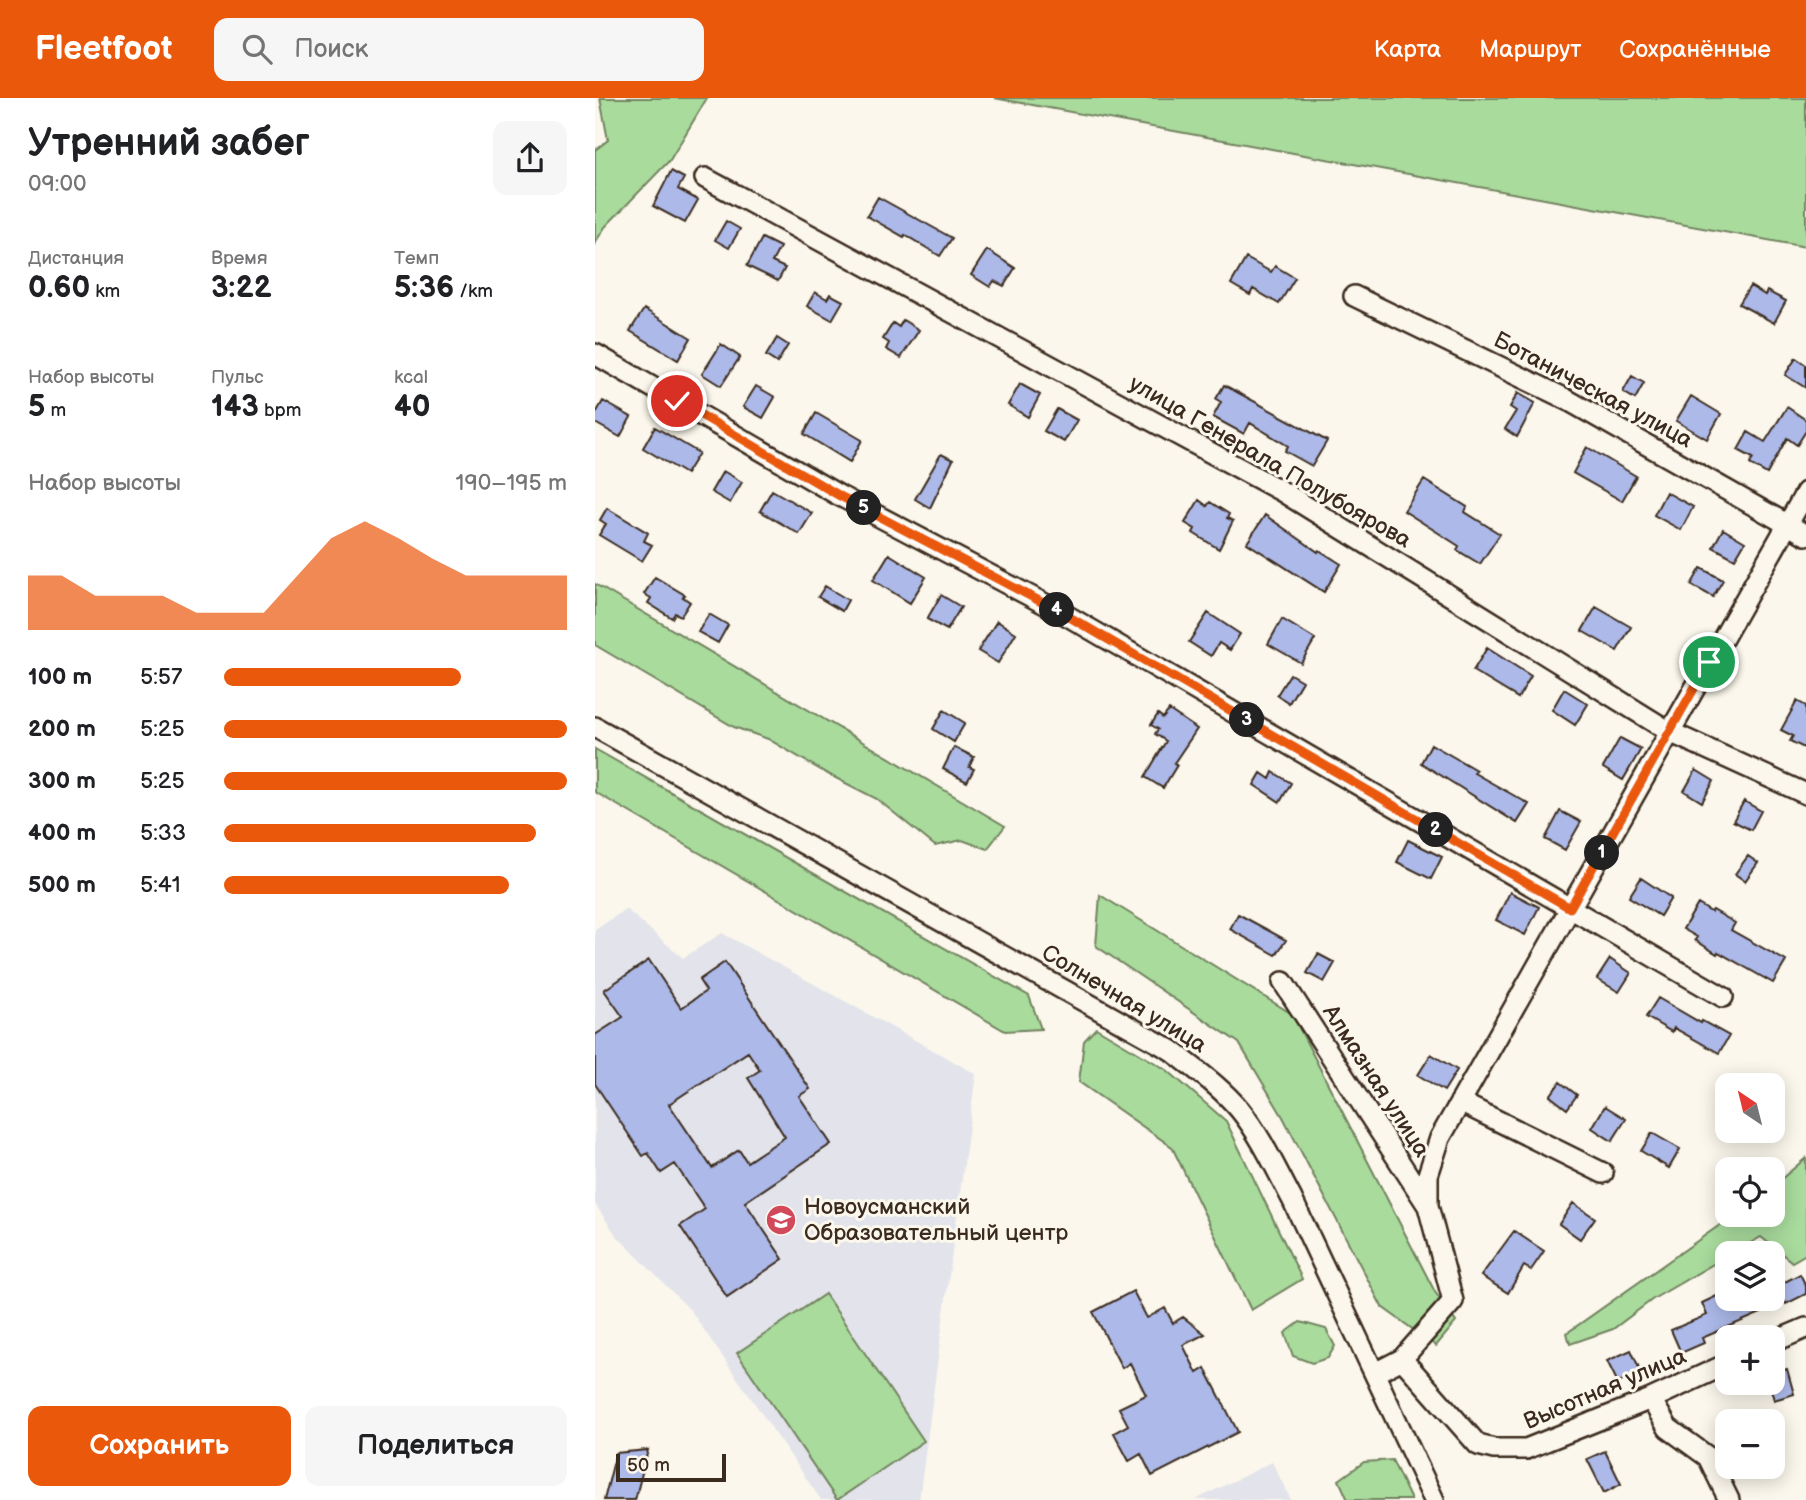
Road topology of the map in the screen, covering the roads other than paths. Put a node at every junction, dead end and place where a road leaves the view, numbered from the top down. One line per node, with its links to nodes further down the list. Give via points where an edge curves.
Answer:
1 (705, 178): 8 (street, улица Генерала Полубоярова, via 1283,492)
2 (1354, 296): 5 (street, Ботаническая улица, via 1564,398)
3 (595, 354): 10 (street, via 840,496 1066,615)
4 (1806, 492): 5 (street)
5 (1788, 524): 6 (street, Ботаническая улица); 8 (street)
6 (1806, 535)
7 (595, 727): 20 (street, Солнечная улица, via 1171,1050 1214,1083 1241,1111 1268,1154)
8 (1670, 732): 9 (street, улица Генерала Полубоярова); 10 (street)
9 (1806, 794)
10 (1570, 908): 12 (street); 13 (street)
11 (1283, 982): 15 (street, Алмазная улица)
12 (1723, 997)
13 (1460, 1102): 14 (street); 15 (street, via 1440,1138 1428,1175)
14 (1603, 1173)
15 (1428, 1206): 18 (street, via 1453,1301)
16 (1806, 1328): 17 (street)
17 (1785, 1337)
18 (1402, 1359): 20 (street); 21 (street, Высотная улица, via 1478,1445 1494,1449 1525,1449)
19 (1715, 1370): 21 (street, Высотная улица)
20 (1375, 1373): 22 (street, Солнечная улица)
21 (1651, 1399): 23 (street, via 1668,1428 1707,1457)
22 (1434, 1500)
23 (1729, 1500)

